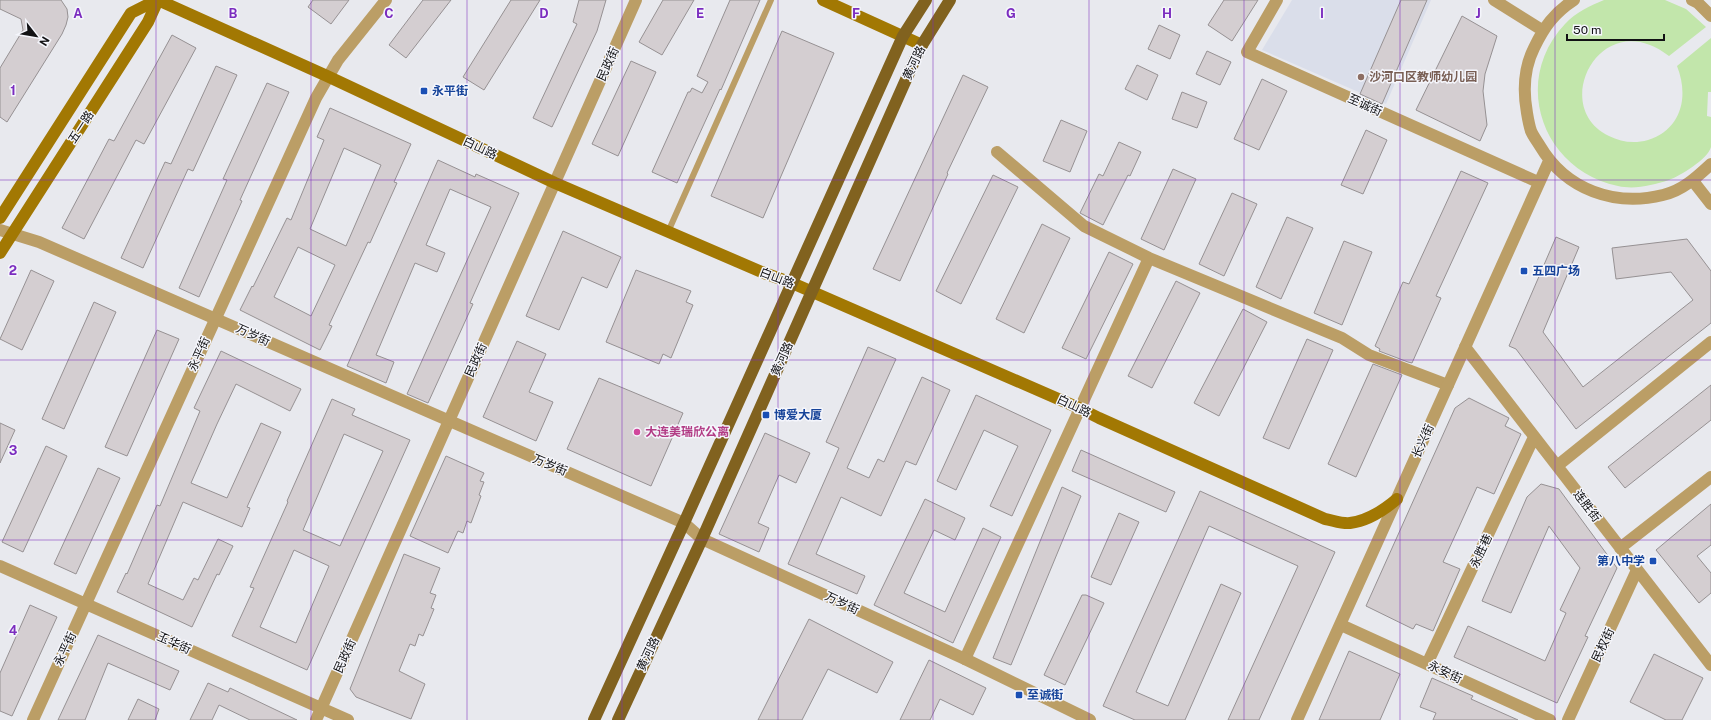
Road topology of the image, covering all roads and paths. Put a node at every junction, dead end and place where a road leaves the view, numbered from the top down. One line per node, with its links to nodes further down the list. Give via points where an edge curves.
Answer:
1 (158, 0): 16 (main road, 白山路); 24 (main road, 五一路, via 131,13); 27 (main road, 五一路, via 148,22)
2 (386, 0): 16 (street, 永平街)
3 (636, 0): 22 (street, 民政街)
4 (771, 0): 26 (lane)
5 (823, 0): 14 (main road)
6 (926, 0): 14 (main road, 黄河路)
7 (950, 0): 15 (main road, 黄河路)
8 (1277, 0): 21 (street, 至诚街, via 1247,52)
9 (1494, 0): 13 (street)
10 (1574, 0): 13 (street, via 1562,8)
11 (1692, 0): 12 (street)
12 (1711, 16)
13 (1542, 30): 18 (street, via 1528,62 1524,96 1531,131)
14 (902, 36): 15 (main road); 30 (main road, 黄河路)
15 (922, 45): 31 (main road, 黄河路)
16 (327, 76): 22 (main road, 白山路); 32 (street, 永平街)
17 (997, 152): 29 (street, via 1084,226)
18 (1549, 161): 20 (street, via 1573,182 1601,195 1633,200 1664,195); 21 (street, 长兴街)
19 (1711, 164): 20 (street)
20 (1693, 181): 23 (street)
21 (1538, 182): 34 (street, 长兴街)
22 (554, 183): 26 (main road, 白山路); 37 (street, 民政街)
23 (1711, 204)
24 (0, 218)
25 (0, 230): 27 (street, 万岁街)
26 (668, 232): 30 (main road, 白山路)
27 (12, 234): 28 (main road, 五一路); 32 (street, 万岁街, via 39,242)
28 (0, 253)
29 (1149, 258): 35 (street, via 1342,338 1369,355); 36 (street)
30 (792, 283): 31 (main road, 白山路); 42 (main road, 黄河路)
31 (811, 292): 36 (main road, 白山路); 43 (main road, 黄河路)
32 (215, 319): 37 (street, 万岁街); 47 (street, 永平街)
33 (1711, 342): 39 (street)
34 (1465, 347): 35 (street, 长兴街); 38 (street, 连胜街)
35 (1448, 385): 41 (street, 长兴街)
36 (1079, 408): 41 (main road, 白山路, via 1325,519 1349,523 1384,510); 49 (street)
37 (449, 421): 42 (street, 万岁街); 52 (street, 民政街)
38 (1534, 437): 39 (street, 连胜街); 50 (street, 永胜巷)
39 (1557, 466): 44 (street, 连胜街)
40 (1711, 477): 44 (street)
41 (1397, 499): 48 (street, 长兴街)
42 (684, 523): 43 (street, 万岁街); 56 (main road, 黄河路)
43 (702, 539): 49 (street, 万岁街); 57 (main road, 黄河路)
44 (1620, 548): 46 (street, 连胜街)
45 (0, 566): 47 (street, 玉华街)
46 (1637, 570): 51 (street, 连胜街); 61 (street, 民权街)
47 (86, 604): 52 (street, 玉华街); 53 (street, 永平街)
48 (1341, 625): 50 (street, 永安街); 59 (street, 长兴街)
49 (965, 659): 58 (street, 万岁街)
50 (1427, 664): 60 (street, 永安街)
51 (1711, 665)
52 (321, 708): 54 (street, 民政街); 55 (street, 玉华街)
53 (33, 720)
54 (316, 720)
55 (348, 720)
56 (594, 720)
57 (618, 720)
58 (1090, 720)
59 (1297, 720)
60 (1550, 720)
61 (1568, 720)

